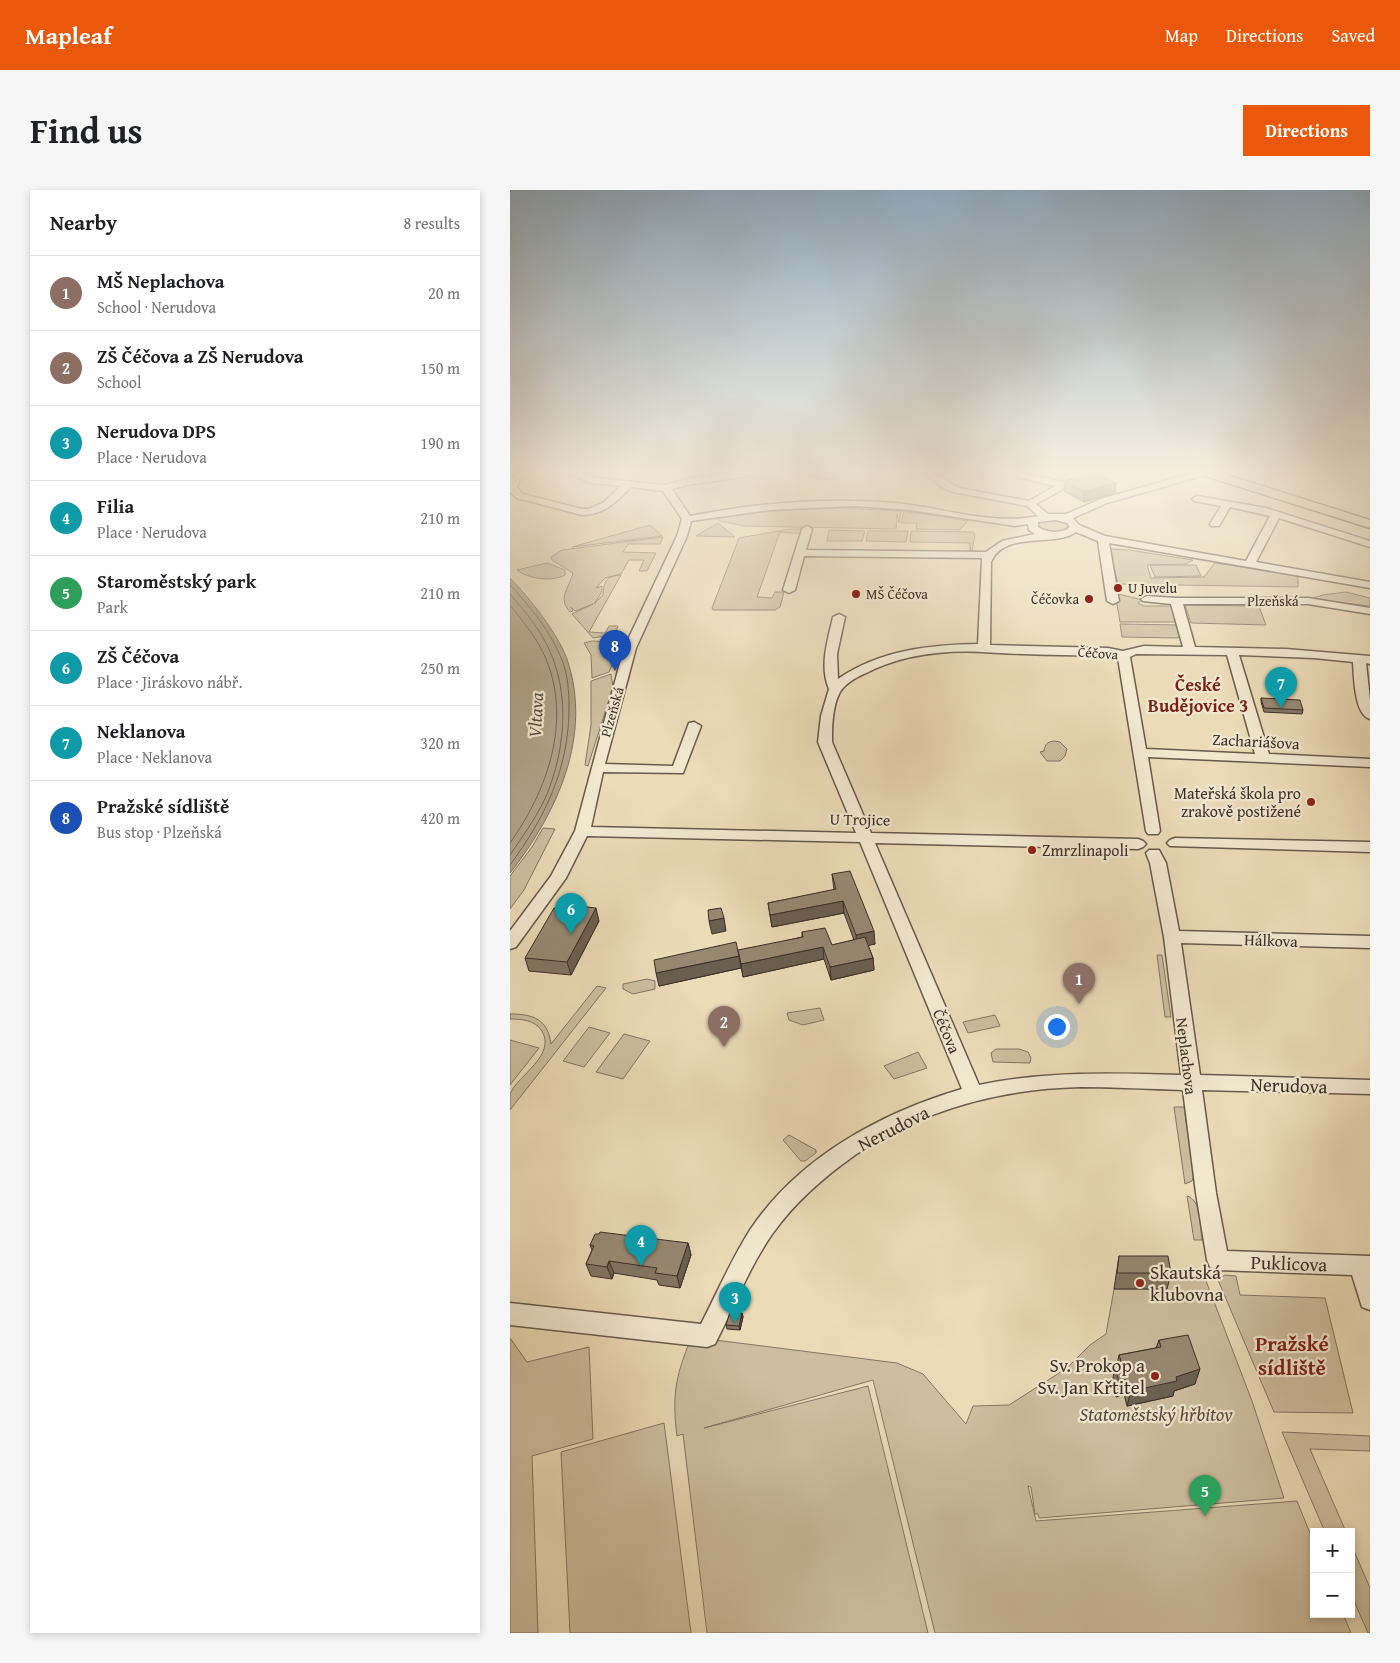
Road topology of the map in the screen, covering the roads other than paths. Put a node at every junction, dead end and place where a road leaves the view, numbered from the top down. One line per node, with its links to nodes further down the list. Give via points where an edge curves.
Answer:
1 (680, 540): 28 (street, Plzeňská, via 630,648)
2 (804, 540): 7 (street)
3 (1012, 540): 8 (street, via 995,548)
4 (1099, 540): 14 (street, via 1105,555)
5 (1112, 540): 9 (street)
6 (1262, 540): 9 (street)
7 (800, 554): 8 (street); 11 (street)
8 (989, 555): 17 (street, via 986,562)
9 (1250, 564): 10 (street)
10 (1370, 585)
11 (789, 590)
12 (1147, 599): 13 (street, Plzeňská)
13 (1176, 601): 15 (street, Plzeňská, via 1308,601); 18 (street)
14 (1113, 602)
15 (1370, 610)
16 (839, 617): 22 (street, Čéčova, via 832,646 830,681)
17 (984, 649): 20 (street, Čéčova); 22 (street, Čéčova, via 933,649 880,662 852,674)
18 (1190, 651): 19 (street, Čéčova); 20 (street, Čéčova, via 1139,651)
19 (1232, 652): 21 (street, Čéčova); 26 (street)
20 (1124, 655): 25 (street)
21 (1364, 659): 23 (street, via 1362,696)
22 (835, 689): 31 (street, Čéčova, via 825,742)
23 (1370, 715)
24 (694, 726): 28 (street, via 678,770)
25 (1140, 753): 26 (street, Zachariášova); 30 (street)
26 (1264, 758): 27 (street, Zachariášova)
27 (1370, 763)
28 (597, 768): 29 (street, Plzeňská)
29 (582, 831): 31 (street, U Trojice); 38 (street, Plzeňská, via 558,878)
30 (1153, 831): 32 (street, via 1165,833); 33 (street, via 1139,836)
31 (865, 836): 33 (street, U Trojice); 41 (street, Čéčova)
32 (1175, 843): 34 (street); 35 (street, via 1169,852)
33 (1138, 844): 35 (street)
34 (1370, 847)
35 (1154, 854): 36 (street, Neplachova)
36 (1172, 937): 37 (street, Hálkova); 39 (street, Neplachova)
37 (1370, 942)
38 (510, 943)
39 (1190, 1082): 40 (street, Nerudova); 41 (street, Nerudova, via 1080,1080 1044,1082); 42 (street, Neplachova)
40 (1370, 1087)
41 (973, 1094): 45 (street, Nerudova, via 887,1127 841,1155 807,1182 765,1226 707,1336)
42 (1218, 1260): 43 (street, Puklicova)
43 (1365, 1266): 44 (street, Puklicova)
44 (1370, 1300)
45 (510, 1314)

